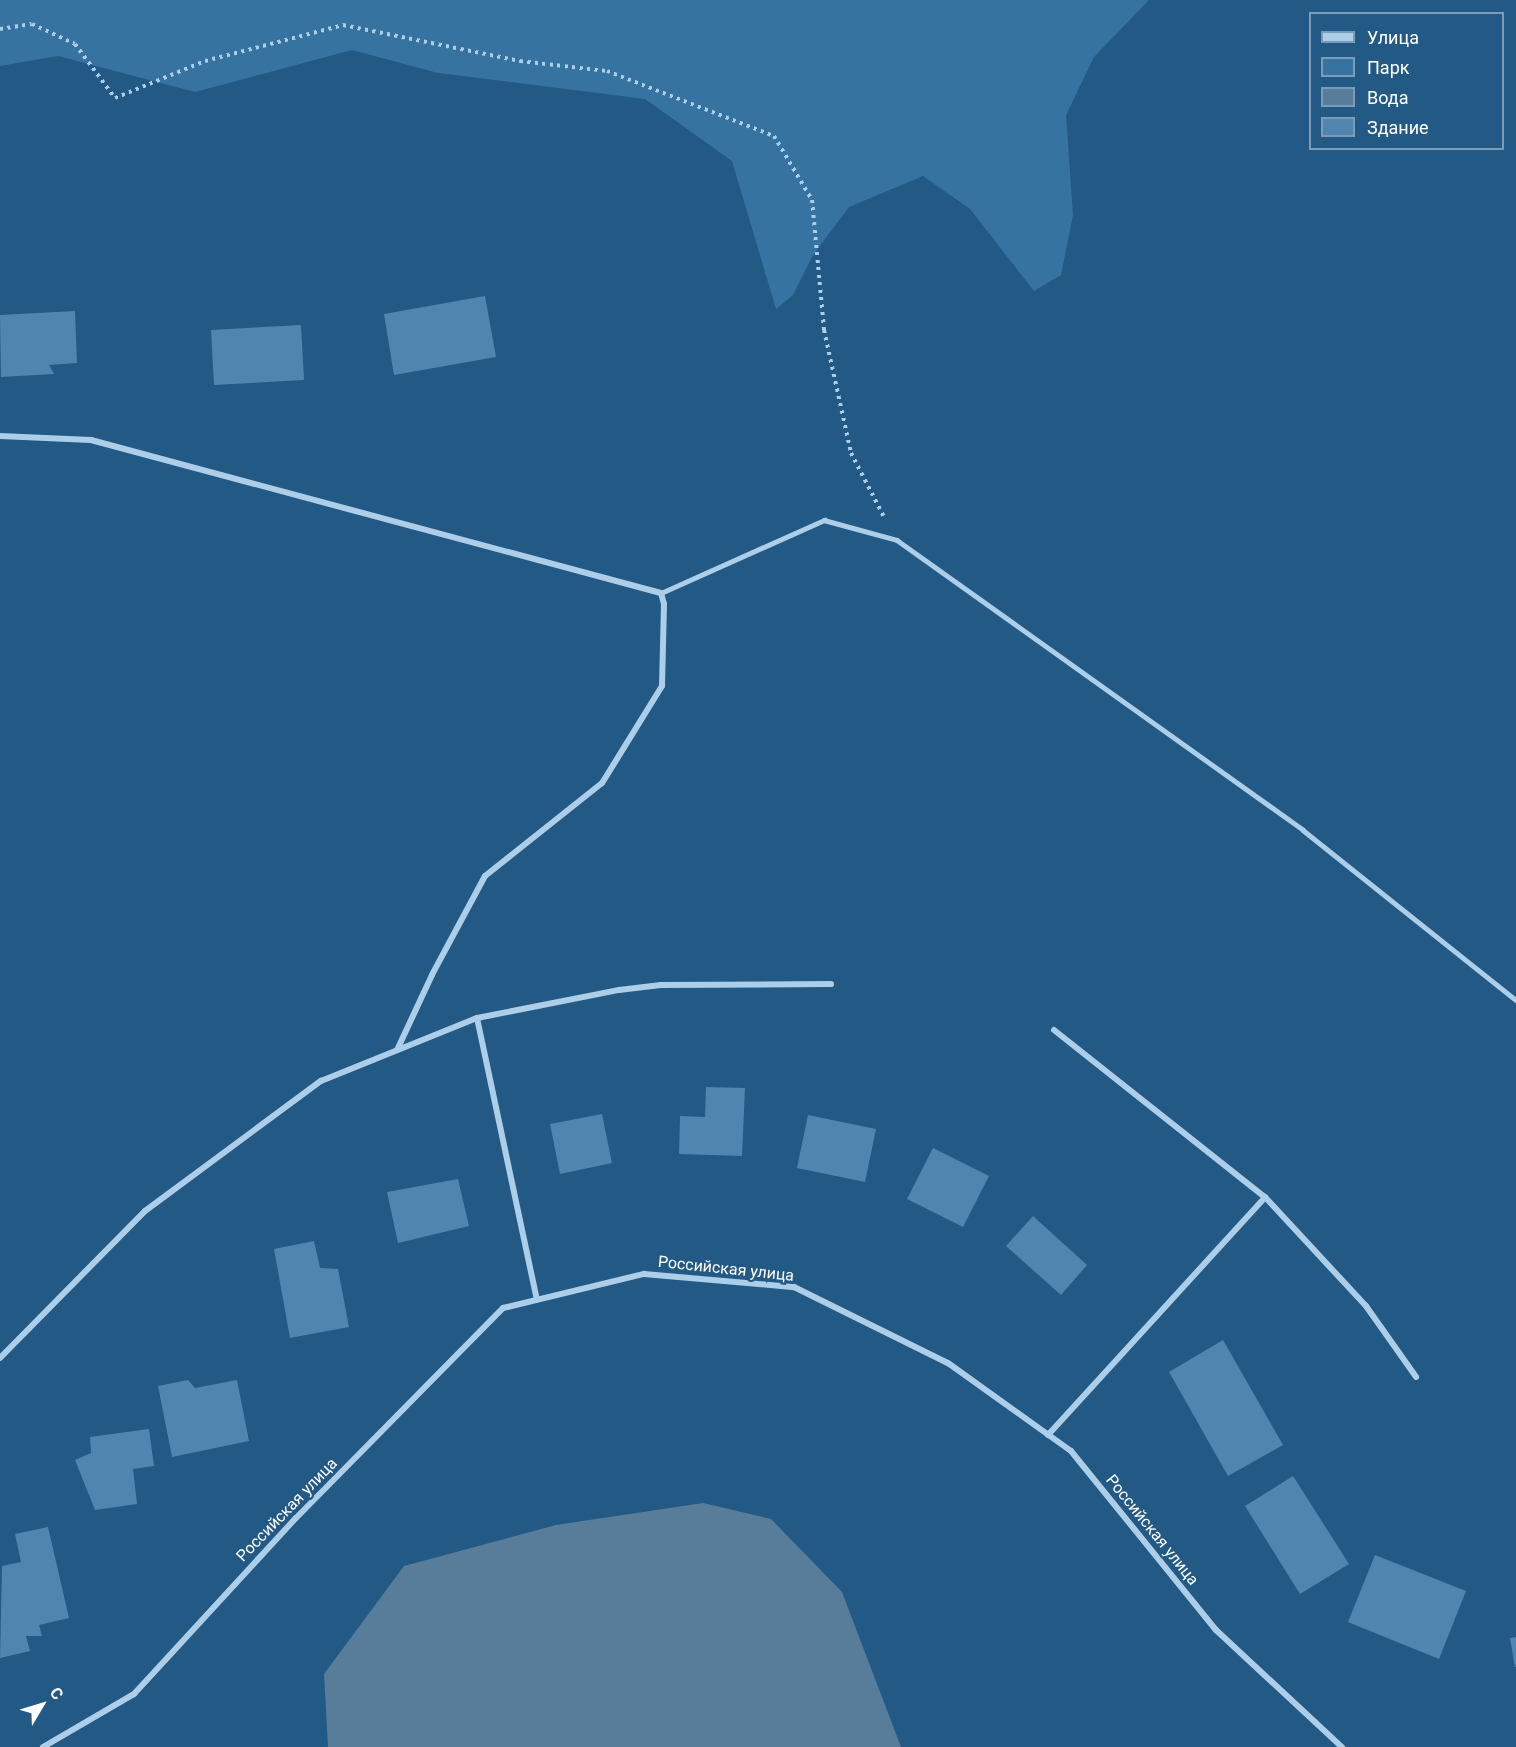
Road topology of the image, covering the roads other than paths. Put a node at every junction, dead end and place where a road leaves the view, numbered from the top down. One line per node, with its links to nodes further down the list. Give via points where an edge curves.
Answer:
1 (0, 436): 2 (street, via 91,440)
2 (661, 593): 4 (lane, via 824,519 897,540 1303,830); 7 (street, via 662,686 602,783 486,876 432,975)
3 (831, 984): 5 (street, via 661,985)
4 (1516, 1000)
5 (477, 1018): 7 (street); 9 (street)
6 (1054, 1030): 8 (street)
7 (398, 1050): 10 (street, via 321,1081 145,1211)
8 (1265, 1197): 11 (street, via 1366,1306); 12 (street)
9 (537, 1300): 12 (street, Российская улица, via 644,1274 794,1287 948,1363); 13 (street, Российская улица, via 503,1308 296,1518 134,1694)
10 (0, 1359)
11 (1416, 1377)
12 (1048, 1435): 14 (street, Российская улица, via 1071,1451 1216,1629)
13 (43, 1747)
14 (1342, 1747)

